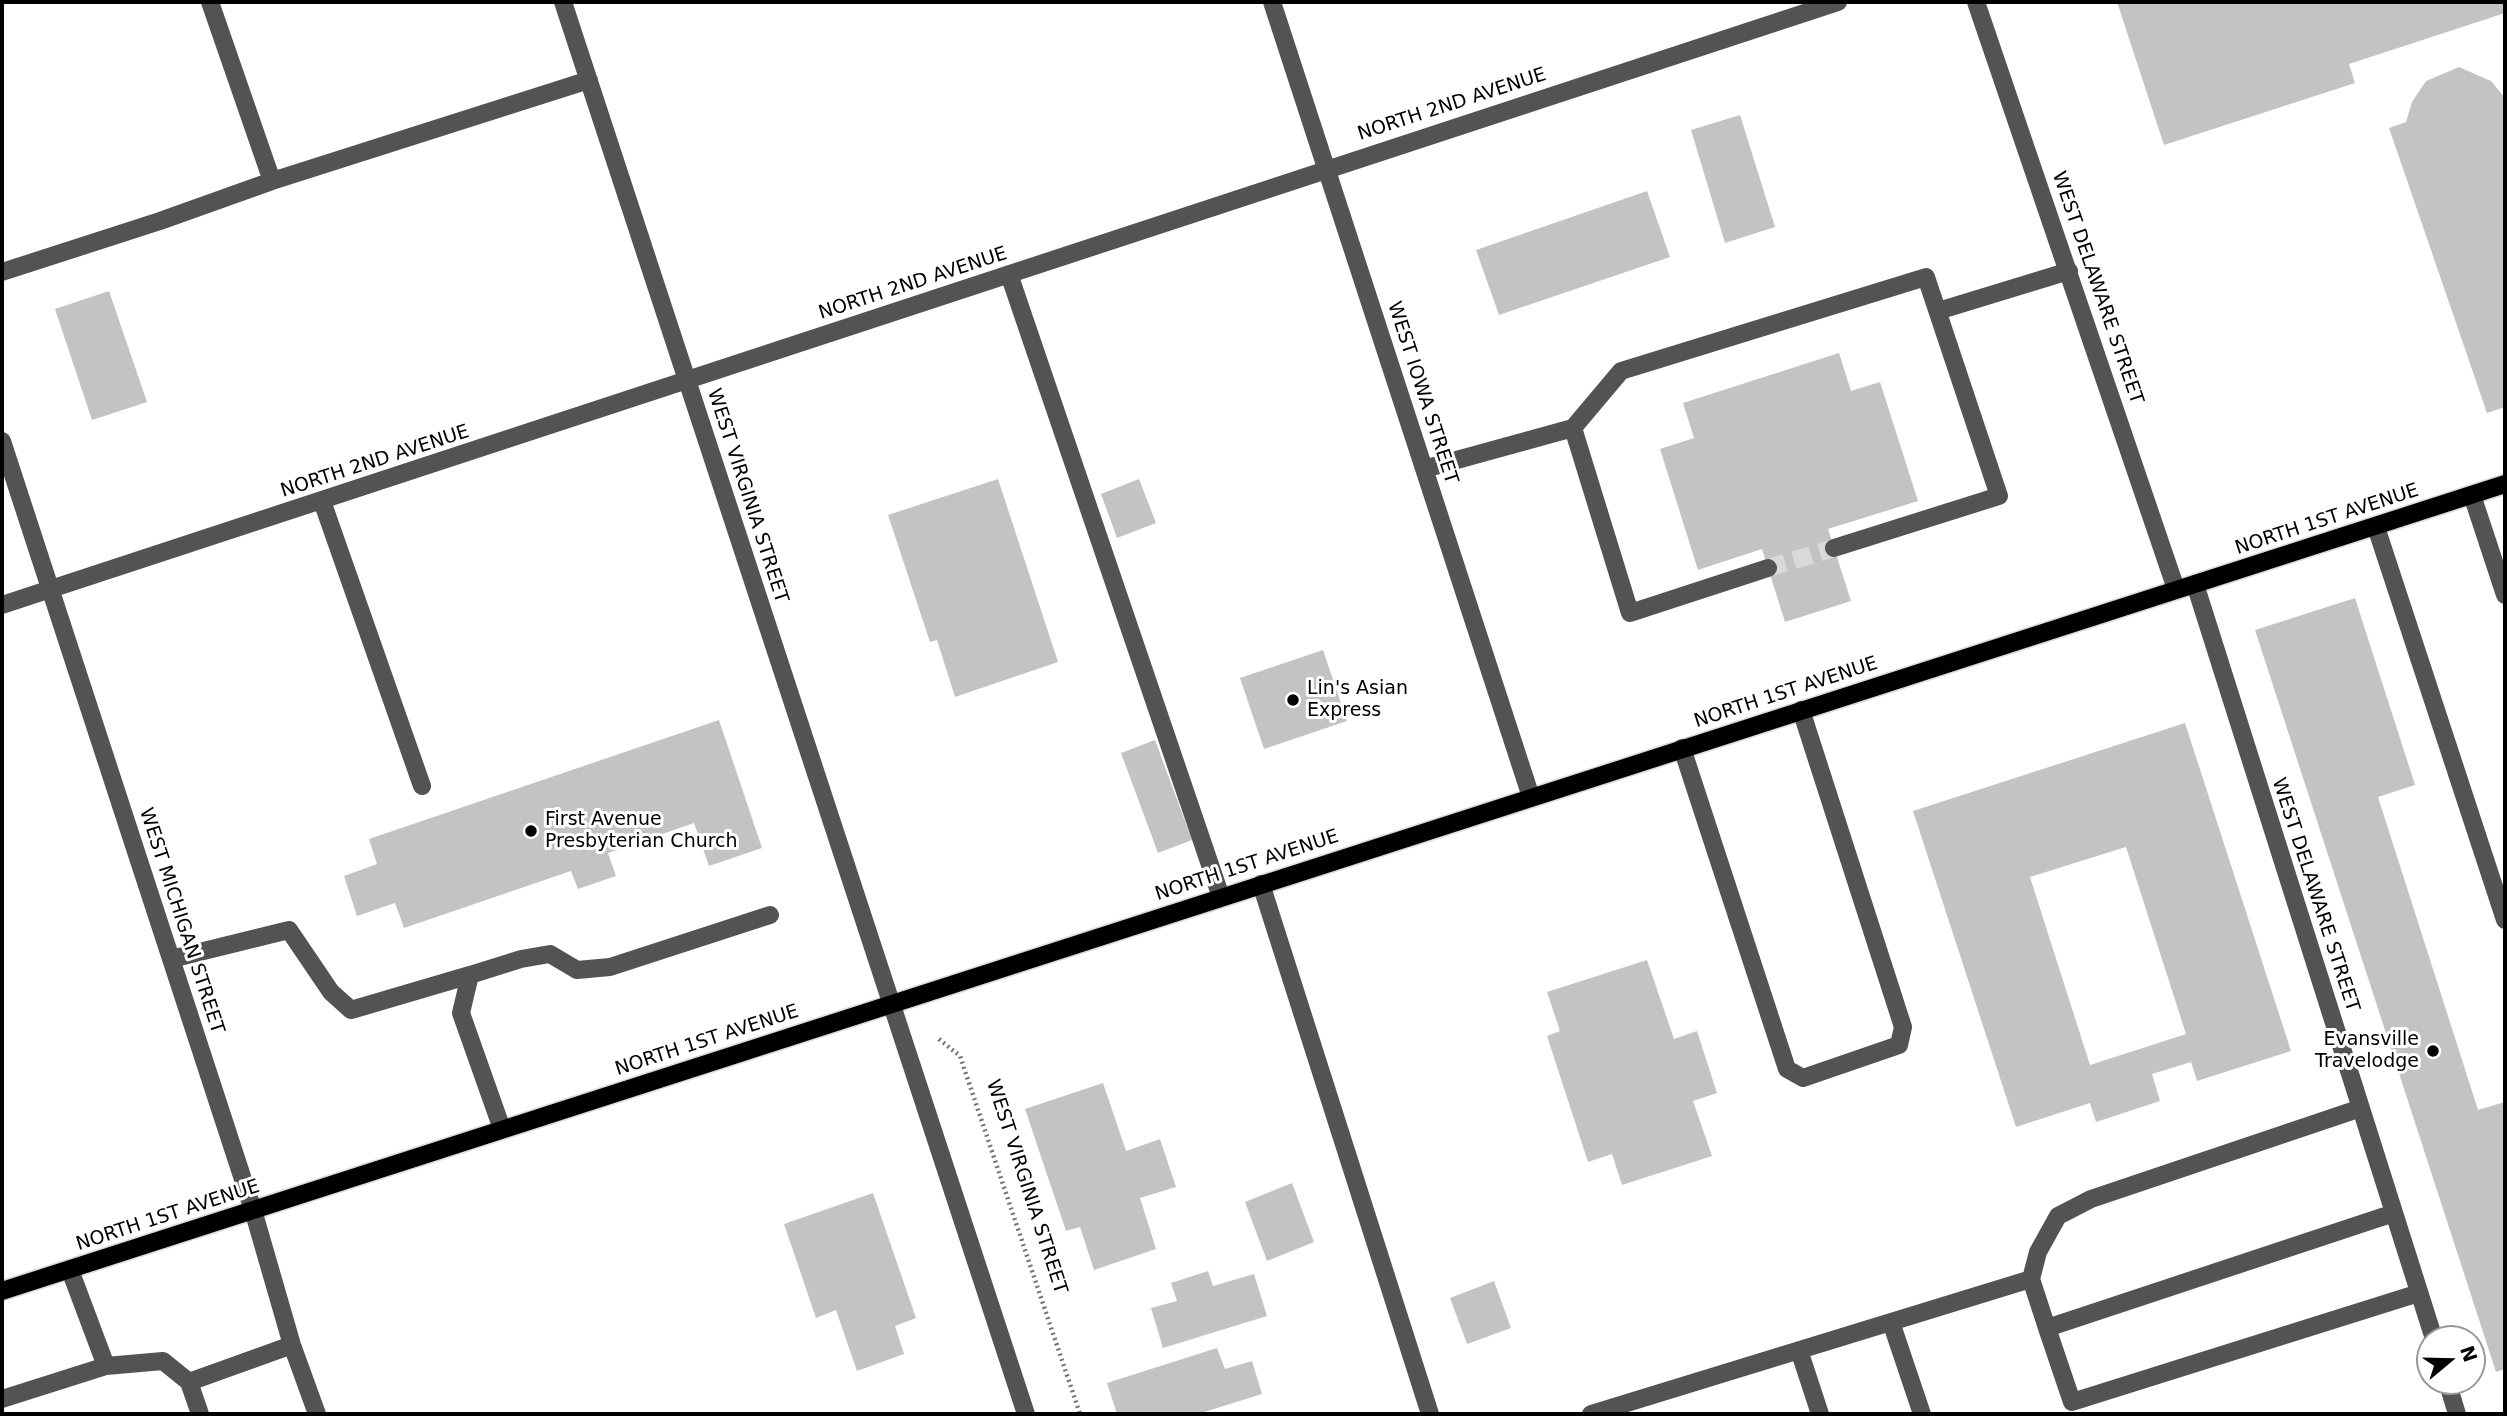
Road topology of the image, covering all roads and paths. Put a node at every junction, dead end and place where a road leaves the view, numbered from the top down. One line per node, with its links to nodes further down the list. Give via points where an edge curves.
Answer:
1 (210, 2): 8 (street)
2 (563, 2): 6 (street, WEST VIRGINIA STREET)
3 (1272, 2): 7 (street, WEST IOWA STREET)
4 (1838, 2): 7 (street, NORTH 2ND AVENUE)
5 (1976, 2): 9 (street, WEST DELAWARE STREET)
6 (589, 80): 8 (street); 13 (street, WEST VIRGINIA STREET)
7 (1327, 168): 11 (street, NORTH 2ND AVENUE); 16 (street, WEST IOWA STREET)
8 (272, 181): 10 (street)
9 (2069, 271): 12 (street); 24 (street, WEST DELAWARE STREET)
10 (2, 272)
11 (1009, 274): 13 (street, NORTH 2ND AVENUE); 33 (street)
12 (1938, 311): 14 (street, via 1926,277 1621,371); 21 (street, via 1999,496)
13 (687, 382): 19 (street, NORTH 2ND AVENUE); 38 (street, WEST VIRGINIA STREET)
14 (1573, 428): 16 (street); 22 (street, via 1630,613)
15 (2, 441): 25 (street, WEST MICHIGAN STREET)
16 (1424, 468): 31 (street, WEST IOWA STREET)
17 (2505, 484): 18 (main road, NORTH 1ST AVENUE)
18 (2472, 495): 20 (main road, NORTH 1ST AVENUE); 26 (street)
19 (321, 501): 25 (street, NORTH 2ND AVENUE); 30 (street)
20 (2376, 527): 23 (main road, NORTH 1ST AVENUE); 35 (street)
21 (1835, 548)
22 (1768, 568)
23 (2195, 584): 24 (main road, NORTH 1ST AVENUE); 40 (street, WEST DELAWARE STREET)
24 (2176, 589): 28 (main road, NORTH 1ST AVENUE)
25 (51, 590): 27 (street, NORTH 2ND AVENUE); 36 (street, WEST MICHIGAN STREET)
26 (2505, 595)
27 (2, 605)
28 (1801, 710): 29 (main road, NORTH 1ST AVENUE); 29 (street, via 1903,1027 1899,1045 1802,1078 1787,1069)
29 (1682, 748): 31 (main road, NORTH 1ST AVENUE)
30 (422, 786)
31 (1531, 797): 32 (main road, NORTH 1ST AVENUE)
32 (1261, 884): 33 (main road, NORTH 1ST AVENUE); 63 (street)
33 (1221, 897): 38 (main road, NORTH 1ST AVENUE)
34 (770, 915): 37 (street, via 610,967 577,970 550,954)
35 (2505, 920)
36 (171, 959): 37 (street, via 289,930 331,992 351,1010); 42 (street, WEST MICHIGAN STREET)
37 (470, 975): 41 (street, via 461,1013)
38 (892, 1002): 41 (main road, NORTH 1ST AVENUE); 61 (street, WEST VIRGINIA STREET)
39 (934, 1036): 62 (path, WEST VIRGINIA STREET, via 960,1056)
40 (2361, 1108): 43 (street, WEST DELAWARE STREET); 45 (street, via 2091,1199 2058,1216 2038,1252)
41 (502, 1129): 42 (main road, NORTH 1ST AVENUE)
42 (253, 1210): 44 (main road, NORTH 1ST AVENUE); 51 (street, WEST MICHIGAN STREET)
43 (2393, 1213): 47 (street, WEST DELAWARE STREET); 50 (street)
44 (70, 1270): 46 (main road, NORTH 1ST AVENUE); 53 (street)
45 (2031, 1279): 48 (street); 50 (street)
46 (2, 1291)
47 (2419, 1293): 49 (street, WEST DELAWARE STREET); 57 (street)
48 (1891, 1322): 52 (street); 66 (street)
49 (2429, 1325)
50 (2047, 1328): 57 (street)
51 (292, 1345): 54 (street); 60 (street, WEST MICHIGAN STREET)
52 (1799, 1350): 64 (street); 65 (street)
53 (106, 1366): 54 (street, via 163,1361); 56 (street)
54 (189, 1382): 59 (street)
55 (2450, 1395): 58 (street)
56 (2, 1399)
57 (2069, 1408)
58 (2453, 1413)
59 (200, 1414)
60 (317, 1414)
61 (1026, 1414)
62 (1080, 1414)
63 (1430, 1414)
64 (1591, 1414)
65 (1820, 1414)
66 (1922, 1414)

